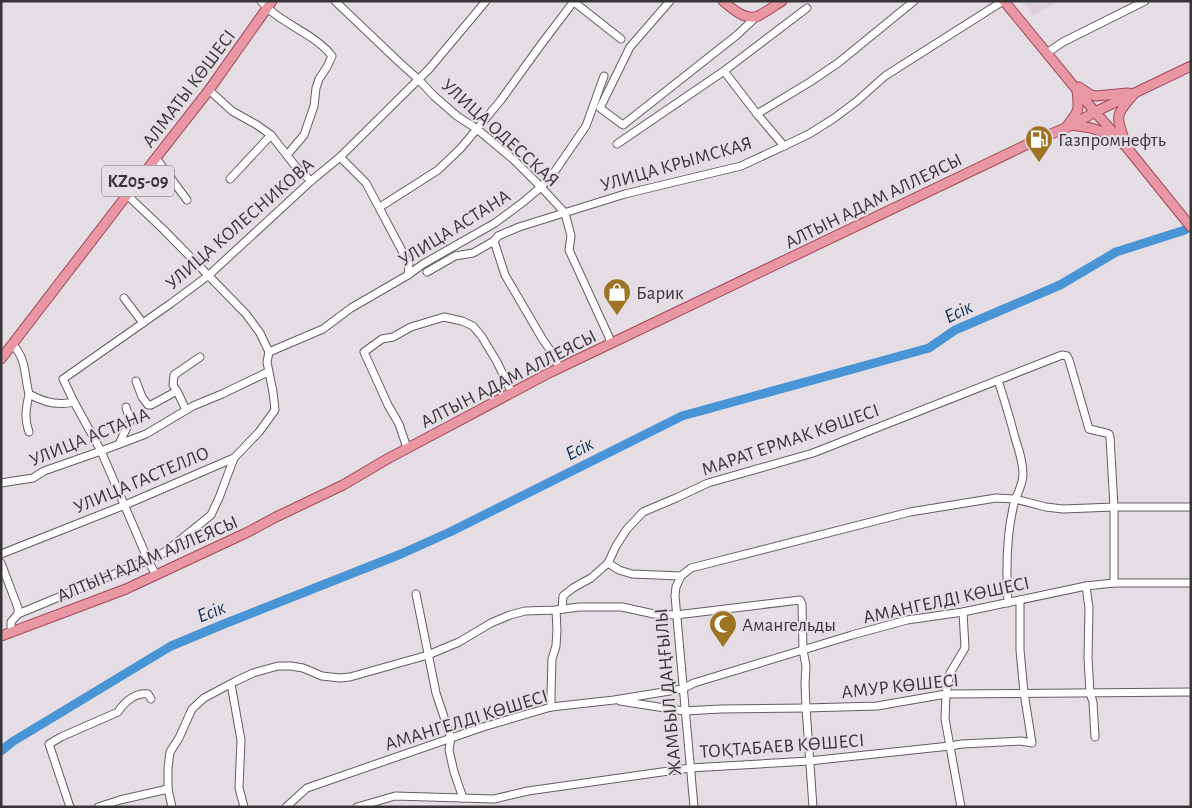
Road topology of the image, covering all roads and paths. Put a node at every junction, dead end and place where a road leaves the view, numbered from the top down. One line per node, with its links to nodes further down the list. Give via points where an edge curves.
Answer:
1 (335, 1): 18 (street, УЛИЦА ОДЕССКАЯ)
2 (486, 1): 18 (street, УЛИЦА КОЛЕСНИКОВА)
3 (574, 1): 13 (street); 25 (street)
4 (670, 1): 12 (street, via 630,47 600,108 624,125)
5 (723, 1): 12 (main road, via 742,15)
6 (782, 1): 12 (main road)
7 (914, 1): 23 (street, via 838,64)
8 (1003, 1): 14 (main road); 29 (street, УЛИЦА КРЫМСКАЯ, via 885,76 833,120)
9 (1145, 1): 14 (street)
10 (267, 4): 20 (main road, АЛМАТЫ КӨШЕСІ / KZ05-09); 31 (street, via 332,56 319,79 304,135)
11 (807, 8): 16 (street)
12 (756, 17)
13 (621, 39)
14 (1047, 53): 19 (main road)
15 (1191, 66): 21 (main road, АЛТЫН АДАМ АЛЛЕЯСЫ)
16 (724, 71): 23 (street); 28 (street)
17 (604, 76): 36 (street, УЛИЦА АСТАНА, via 586,126)
18 (418, 79): 25 (street, УЛИЦА ОДЕССКАЯ, via 457,116); 32 (street, УЛИЦА КОЛЕСНИКОВА)
19 (1075, 87): 21 (main road, via 1096,96); 22 (main road); 24 (main road, via 1079,108)
20 (209, 90): 26 (street, via 232,111); 33 (main road, АЛМАТЫ КӨШЕСІ / KZ05-09)
21 (1136, 92): 22 (main road, АЛТЫН АДАМ АЛЛЕЯСЫ); 30 (main road, via 1119,115)
22 (1095, 112): 24 (main road, АЛТЫН АДАМ АЛЛЕЯСЫ); 27 (main road)
23 (757, 114): 29 (street)
24 (1069, 126): 27 (main road, via 1093,128); 48 (main road, АЛТЫН АДАМ АЛЛЕЯСЫ)
25 (477, 129): 36 (street, УЛИЦА ОДЕССКАЯ); 39 (street, via 438,170)
26 (271, 135): 31 (street); 34 (street)
27 (1116, 136): 30 (main road)
28 (617, 144)
29 (784, 146): 40 (street, УЛИЦА КРЫМСКАЯ, via 741,166 625,194)
30 (1128, 149): 41 (main road)
31 (287, 155): 35 (street)
32 (340, 157): 35 (street, УЛИЦА КОЛЕСНИКОВА); 39 (street, via 366,183)
33 (156, 158): 37 (main road, АЛМАТЫ КӨШЕСІ / KZ05-09); 38 (street)
34 (230, 179)
35 (311, 181): 44 (street, УЛИЦА КОЛЕСНИКОВА)
36 (541, 187): 40 (street, УЛИЦА ОДЕССКАЯ); 45 (street, УЛИЦА АСТАНА, via 495,222)
37 (127, 194): 44 (street); 49 (main road, АЛМАТЫ КӨШЕСІ / KZ05-09)
38 (187, 200)
39 (380, 207): 45 (street, via 409,264)
40 (565, 213): 42 (street, УЛИЦА КРЫМСКАЯ, via 519,227); 48 (street, УЛИЦА ОДЕССКАЯ, via 571,236 569,250)
41 (1191, 228)
42 (494, 241): 43 (street, УЛИЦА КРЫМСКАЯ, via 473,253 455,256); 53 (street, via 505,274)
43 (427, 272)
44 (209, 275): 47 (street, УЛИЦА КОЛЕСНИКОВА); 50 (street, via 246,314)
45 (408, 275): 50 (street, УЛИЦА АСТАНА, via 351,308 323,329)
46 (124, 298): 47 (street)
47 (143, 323): 60 (street, УЛИЦА КОЛЕСНИКОВА, via 63,379)
48 (610, 343): 53 (main road, АЛТЫН АДАМ АЛЛЕЯСЫ)
49 (13, 345): 52 (main road, АЛМАТЫ КӨШЕСІ / KZ05-09); 59 (street, via 20,353 25,368)
50 (269, 352): 54 (street)
51 (200, 357): 57 (street, via 174,375 173,385)
52 (1, 359)
53 (559, 368): 58 (main road, АЛТЫН АДАМ АЛЛЕЯСЫ)
54 (268, 372): 62 (street, УЛИЦА АСТАНА); 67 (street, УЛИЦА ГАСТЕЛЛО, via 275,410)
55 (998, 380): 69 (street, via 1022,462 1023,477); 71 (street, МАРАТ ЕРМАК КӨШЕСІ, via 1066,356 1089,429 1110,437); 76 (street, МАРАТ ЕРМАК КӨШЕСІ, via 813,453 708,483 643,512 626,529)
56 (136, 381): 57 (street, via 148,405)
57 (177, 392): 62 (street)
58 (512, 392): 65 (main road, АЛТЫН АДАМ АЛЛЕЯСЫ); 65 (street, via 482,337 473,326 462,321 444,318 382,339 364,352 399,424)
59 (29, 394): 60 (street, via 52,403); 63 (street, via 25,416)
60 (74, 402): 66 (street, УЛИЦА КОЛЕСНИКОВА)
61 (126, 407): 64 (street, via 130,421)
62 (186, 410): 64 (street, УЛИЦА АСТАНА, via 146,434)
63 (29, 432)
64 (119, 444): 66 (street, УЛИЦА АСТАНА)
65 (407, 448): 77 (main road, АЛТЫН АДАМ АЛЛЕЯСЫ, via 343,485)
66 (102, 451): 68 (street, УЛИЦА АСТАНА, via 44,471 33,478); 70 (street, УЛИЦА КОЛЕСНИКОВА)
67 (234, 458): 70 (street, УЛИЦА ГАСТЕЛЛО); 74 (street, via 210,515 169,549)
68 (1, 483)
69 (1015, 499): 71 (street, via 1063,509); 78 (street, via 996,498 910,512 692,568); 84 (street, via 1006,553)
70 (125, 505): 73 (street, УЛИЦА ГАСТЕЛЛО); 74 (street, УЛИЦА КОЛЕСНИКОВА)
71 (1114, 507): 72 (street); 79 (street)
72 (1191, 507)
73 (1, 554)
74 (148, 560): 77 (street, УЛИЦА КОЛЕСНИКОВА); 87 (street)
75 (1, 563): 87 (street)
76 (608, 563): 78 (street, via 632,574); 85 (street, via 563,596)
77 (156, 575): 89 (main road, АЛТЫН АДАМ АЛЛЕЯСЫ)
78 (682, 576): 88 (street, ЖАМБЫЛ ДАҢҒЫЛЫ, via 674,596)
79 (1114, 583): 80 (street, АМАНГЕЛДІ КӨШЕСІ); 81 (street, АМАНГЕЛДІ КӨШЕСІ)
80 (1191, 583)
81 (1086, 586): 83 (street, АМАНГЕЛДІ КӨШЕСІ); 97 (street)
82 (416, 594): 92 (street)
83 (1020, 600): 84 (street, АМАНГЕЛДІ КӨШЕСІ); 96 (street)
84 (1008, 603): 86 (street, АМАНГЕЛДІ КӨШЕСІ)
85 (559, 610): 88 (street, via 622,607); 92 (street, via 510,615); 101 (street, via 552,660)
86 (964, 612): 91 (street, АМАНГЕЛДІ КӨШЕСІ, via 906,620); 98 (street, via 965,648 950,673)
87 (18, 614): 89 (street, via 11,622)
88 (676, 615): 91 (street, via 800,600); 94 (street, ЖАМБЫЛ ДАҢҒЫЛЫ)
89 (11, 632): 90 (main road, АЛТЫН АДАМ АЛЛЕЯСЫ)
90 (1, 636)
91 (803, 650): 94 (street, АМАНГЕЛДІ КӨШЕСІ); 102 (street)
92 (428, 655): 93 (street, via 340,678 322,676 303,668 278,666 252,673); 105 (street)
93 (231, 684): 109 (street, via 204,698 192,709 170,752); 114 (street, via 241,740 239,788)
94 (682, 689): 100 (street, АМАНГЕЛДІ КӨШЕСІ); 103 (street, ЖАМБЫЛ ДАҢҒЫЛЫ)
95 (1191, 692): 97 (street, АМУР КӨШЕСІ)
96 (1024, 693): 97 (street, АМУР КӨШЕСІ); 98 (street, АМУР КӨШЕСІ); 106 (street, ТОҚТАБАЕВ КӨШЕСІ, via 1032,742)
97 (1090, 693): 104 (street)
98 (946, 694): 102 (street, АМУР КӨШЕСІ, via 877,706); 106 (street, via 945,719)
99 (151, 699): 111 (street, via 148,694 141,693 123,704 118,712 50,744)
100 (614, 700): 101 (street, АМАНГЕЛДІ КӨШЕСІ); 103 (street, АМУР КӨШЕСІ)
101 (551, 707): 105 (street, АМАНГЕЛДІ КӨШЕСІ)
102 (806, 708): 103 (street, АМУР КӨШЕСІ); 107 (street)
103 (684, 711): 108 (street, ЖАМБЫЛ ДАҢҒЫЛЫ)
104 (1095, 737)
105 (451, 738): 110 (street, via 449,750); 115 (street, АМАНГЕЛДІ КӨШЕСІ, via 307,788)
106 (950, 746): 107 (street, ТОҚТАБАЕВ КӨШЕСІ); 119 (street)
107 (810, 761): 108 (street, ТОҚТАБАЕВ КӨШЕСІ); 118 (street)
108 (690, 768): 110 (street, ТОҚТАБАЕВ КӨШЕСІ, via 528,791 494,799); 117 (street, ЖАМБЫЛ ДАҢҒЫЛЫ)
109 (168, 789): 112 (street); 113 (street)
110 (463, 798): 116 (street, ТОҚТАБАЕВ КӨШЕСІ, via 395,796)
111 (70, 807)
112 (98, 807)
113 (172, 807)
114 (244, 807)
115 (286, 807)
116 (357, 807)
117 (694, 807)
118 (813, 807)
119 (961, 807)

